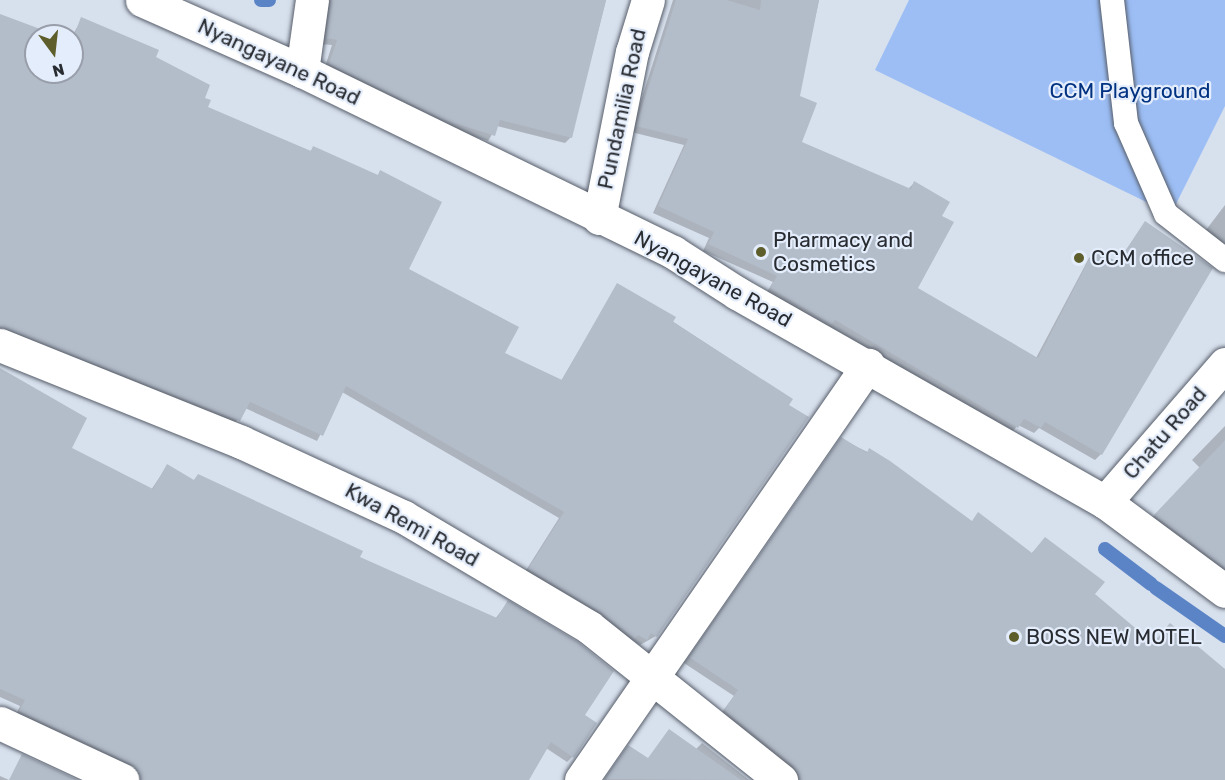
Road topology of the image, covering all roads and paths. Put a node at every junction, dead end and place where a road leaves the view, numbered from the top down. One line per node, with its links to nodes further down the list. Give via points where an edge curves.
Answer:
1 (142, 0): 5 (street, Nyangayane Road)
2 (312, 0): 5 (street)
3 (648, 0): 6 (street, Pundamilia Road, via 632,52)
4 (1112, 0): 7 (lane, via 1126,123 1166,214)
5 (302, 71): 6 (street, Nyangayane Road)
6 (599, 218): 10 (street, Nyangayane Road, via 674,252 737,293)
7 (1225, 260)
8 (0, 345): 13 (street, Kwa Remi Road, via 241,442 404,517 589,627)
9 (1225, 364): 11 (street, Chatu Road)
10 (868, 365): 11 (street, Nyangayane Road); 13 (street)
11 (1105, 502): 12 (street, Nyangayane Road)
12 (1225, 591)
13 (650, 679): 16 (street); 17 (street, Kwa Remi Road)
14 (0, 723): 15 (street)
15 (122, 780)
16 (581, 780)
17 (780, 780)

